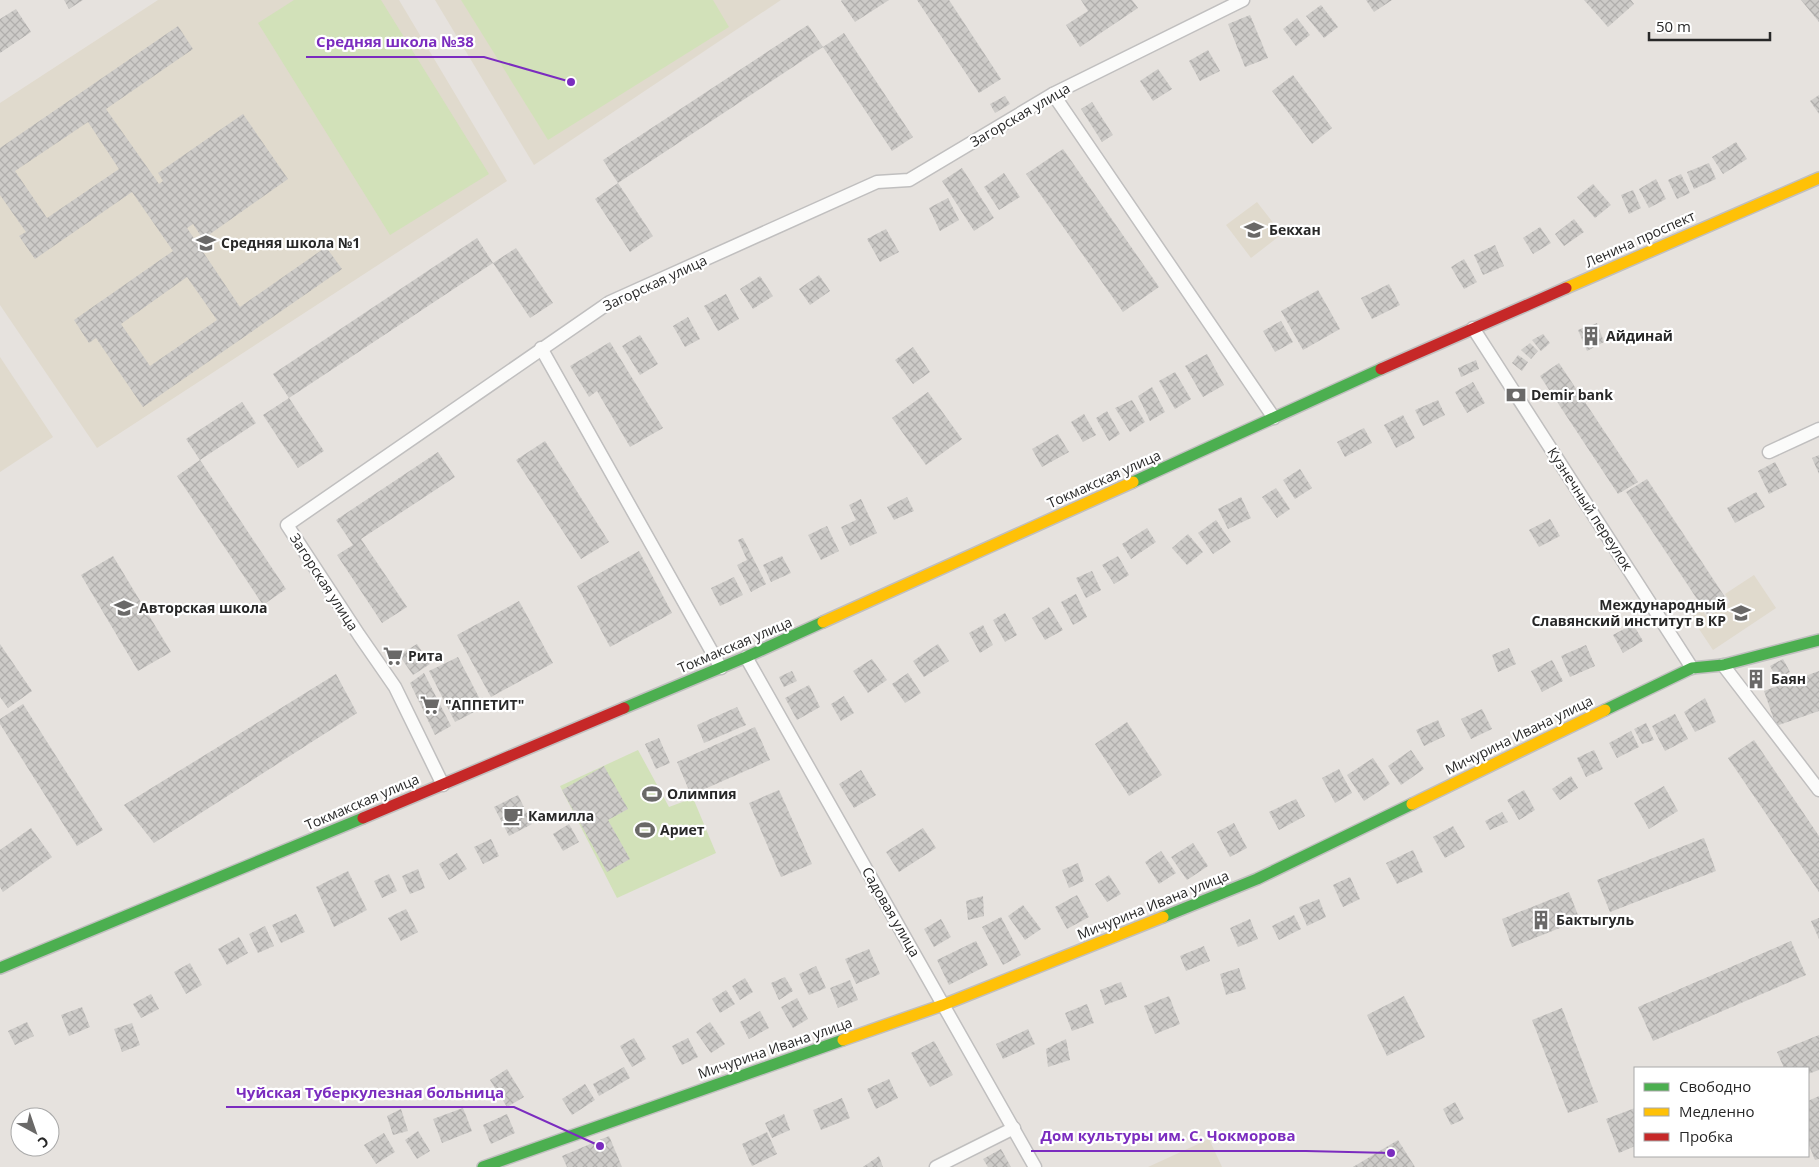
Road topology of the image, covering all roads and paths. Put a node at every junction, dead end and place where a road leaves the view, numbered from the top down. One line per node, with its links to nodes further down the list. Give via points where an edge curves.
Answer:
1 (1243, 0): 2 (street, Загорская улица)
2 (1053, 94): 5 (street, Загорская улица, via 909,180 877,182 610,302); 6 (street)
3 (1819, 178): 4 (main road, Ленина проспект)
4 (1473, 328): 6 (main road, Токмакская улица); 13 (street, Кузнечный переулок)
5 (541, 348): 12 (street); 14 (street, Загорская улица, via 287,525 395,687)
6 (1274, 418): 10 (main road, Токмакская улица)
7 (1819, 429): 8 (street)
8 (1769, 452)
9 (1819, 640): 11 (main road, Мичурина Ивана улица)
10 (746, 657): 12 (main road, Токмакская улица); 17 (street, Садовая улица)
11 (1723, 665): 13 (main road, Мичурина Ивана улица); 15 (street)
12 (721, 668): 14 (main road, Токмакская улица)
13 (1692, 668): 17 (main road, Мичурина Ивана улица, via 1257,879)
14 (443, 785): 16 (main road, Токмакская улица)
15 (1819, 790)
16 (0, 968)
17 (943, 1005): 18 (street, Садовая улица); 19 (main road, Мичурина Ивана улица)
18 (1014, 1128): 20 (street); 21 (street, Садовая улица)
19 (483, 1167)
20 (936, 1167)
21 (1035, 1167)

